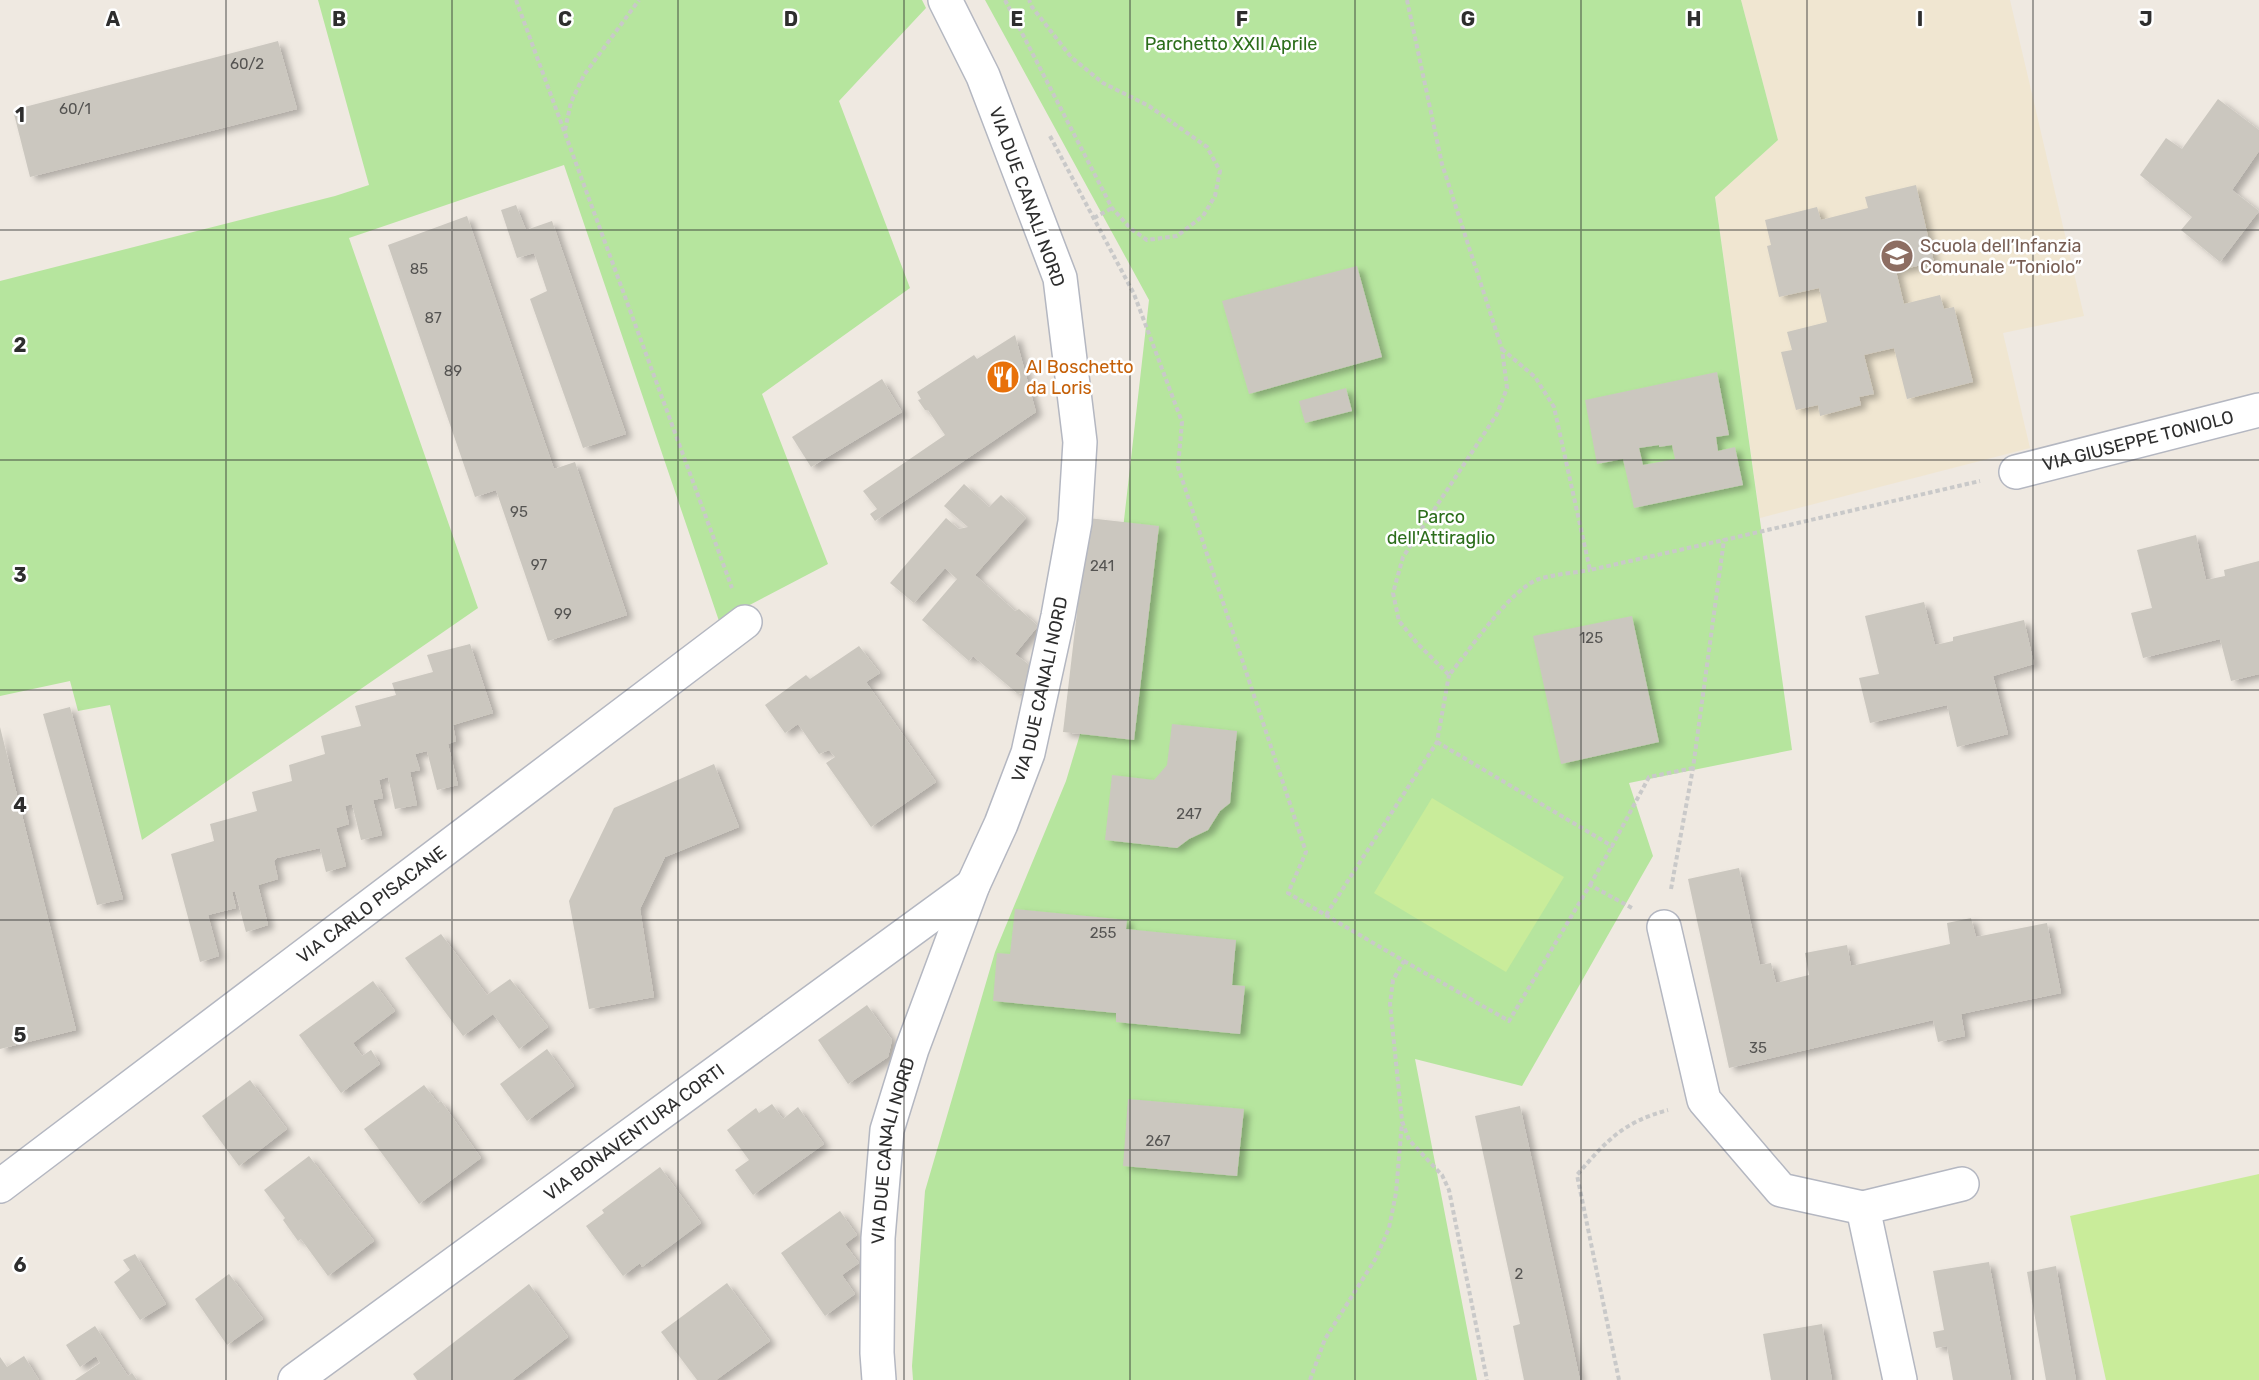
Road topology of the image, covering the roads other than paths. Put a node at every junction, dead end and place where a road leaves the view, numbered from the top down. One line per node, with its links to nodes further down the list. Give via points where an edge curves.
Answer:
1 (945, 0): 5 (street, VIA DUE CANALI NORD, via 983,76 1060,278 1080,442 1075,522 1028,753)
2 (2259, 410): 3 (street, VIA GIUSEPPE TONIOLO)
3 (2016, 472)
4 (745, 622): 8 (street, VIA CARLO PISACANE)
5 (973, 885): 10 (street, VIA BONAVENTURA CORTI); 11 (street, VIA DUE CANALI NORD, via 912,1049 887,1130 878,1238)
6 (1664, 927): 9 (street, via 1704,1100 1781,1190)
7 (1962, 1184): 9 (street)
8 (0, 1186)
9 (1863, 1208): 12 (street)
10 (295, 1380)
11 (879, 1380)
12 (1900, 1380)

